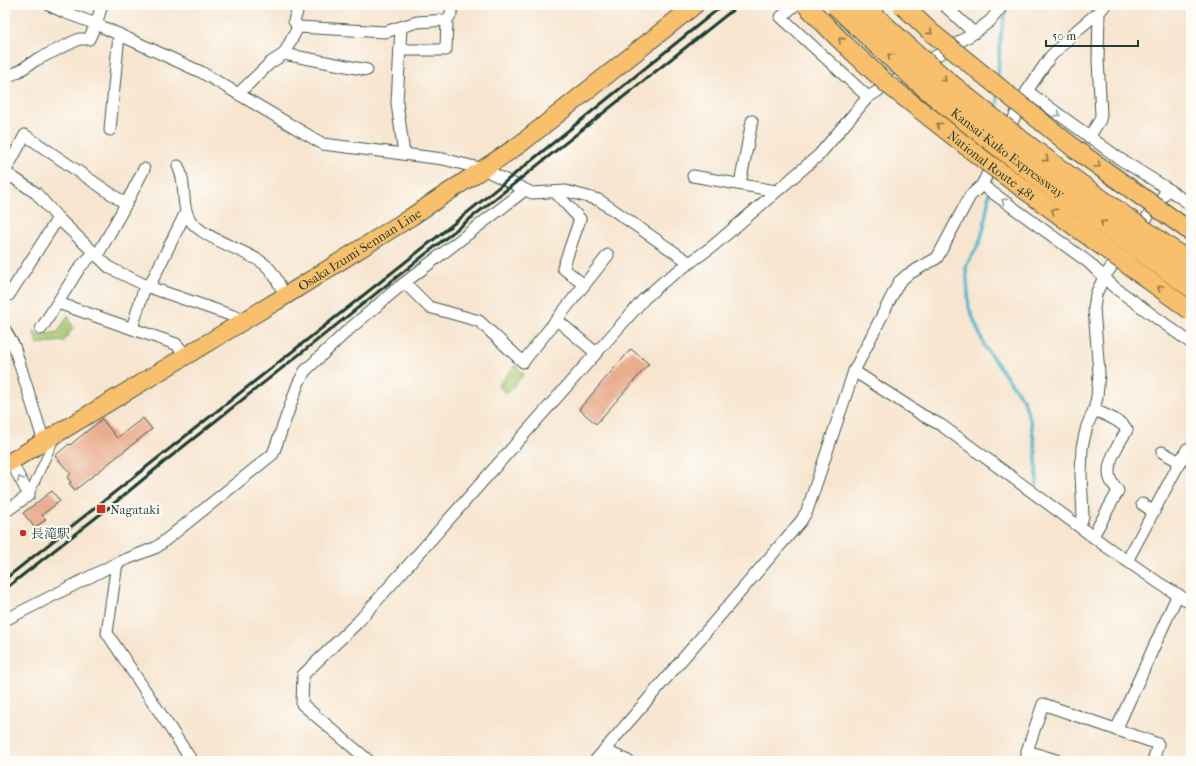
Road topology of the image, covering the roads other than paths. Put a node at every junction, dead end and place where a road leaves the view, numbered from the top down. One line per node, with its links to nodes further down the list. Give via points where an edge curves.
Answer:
1 (49, 5): 15 (street)
2 (102, 5): 15 (street)
3 (299, 5): 16 (street, via 294,20)
4 (452, 5): 14 (street)
5 (695, 5): 33 (main road, Osaka Izumi Sennan Line, via 519,145)
6 (795, 5): 26 (street, via 781,17)
7 (806, 5): 58 (highway, National Route 481, one-way to 7, bridge, via 985,161 886,83)
8 (836, 5): 54 (highway, Kansai-Kuko Expressway, one-way to 8, bridge, via 938,98)
9 (863, 5): 49 (highway, Kansai-Kuko Expressway, one-way to 49, bridge, via 957,91 1020,141)
10 (902, 5): 45 (highway, one-way to 45, bridge, via 932,33 1076,149)
11 (944, 5): 18 (street)
12 (1003, 5): 18 (street, via 990,21)
13 (1102, 8): 24 (street, via 1050,57); 29 (street, via 1098,60 1101,115)
14 (447, 20): 17 (street, via 417,22); 20 (street, via 446,50)
15 (96, 24): 19 (street); 23 (street, via 89,39 78,39)
16 (298, 27): 17 (street, via 385,32); 21 (street)
17 (401, 27): 20 (street)
18 (974, 33): 26 (street)
19 (119, 34): 25 (street, via 200,72); 28 (street)
20 (400, 50): 30 (street, via 397,103)
21 (284, 54): 22 (street); 25 (street, via 270,62)
22 (367, 70)
23 (5, 78)
24 (1027, 91): 29 (street, one-way to 29); 36 (street)
25 (238, 94): 30 (street, via 322,144)
26 (868, 97): 39 (street, via 819,155)
27 (752, 121): 35 (street)
28 (110, 130)
29 (1089, 137): 37 (street, via 1120,160)
30 (404, 154): 33 (street, via 443,159)
31 (178, 166): 43 (street)
32 (144, 169): 41 (street)
33 (483, 170): 38 (street); 56 (main road, Osaka Izumi Sennan Line)
34 (693, 176): 35 (street)
35 (740, 184): 39 (street)
36 (982, 185): 50 (street, one-way to 36, via 1088,262); 67 (street, via 970,196 937,258 899,282)
37 (1168, 189): 42 (street); 50 (street)
38 (525, 190): 40 (street, via 532,193); 51 (street)
39 (776, 191): 48 (street, via 713,246)
40 (555, 192): 48 (street, via 566,191 599,200); 53 (street, via 580,220 563,268)
41 (126, 204): 44 (street, via 25,135 6,172 36,193); 46 (street)
42 (1191, 205)
43 (186, 212): 52 (street); 56 (street, via 190,221 200,230 264,263 273,273)
44 (58, 218): 46 (street); 55 (street)
45 (1191, 232)
46 (95, 254): 52 (street, via 110,268); 57 (street, via 80,267)
47 (608, 255): 53 (street)
48 (690, 262): 65 (street, via 644,299)
49 (1191, 264)
50 (1104, 277): 64 (street); 68 (street, via 1096,294 1094,308 1099,374)
51 (405, 283): 60 (street, via 429,307 479,321 524,362); 81 (street, via 347,331 305,371 273,454 157,546)
52 (147, 286): 59 (street); 61 (street)
53 (584, 286): 60 (street)
54 (1191, 287)
55 (9, 295)
56 (285, 296): 59 (main road, Osaka Izumi Sennan Line)
57 (58, 303): 61 (street); 62 (street)
58 (1191, 311)
59 (245, 320): 66 (main road, Osaka Izumi Sennan Line)
60 (557, 320): 65 (street)
61 (132, 328): 66 (street, via 176,344)
62 (41, 329)
63 (5, 330): 69 (street, via 14,346)
64 (1191, 343)
65 (596, 353): 89 (street, via 358,622 303,675 302,704)
66 (187, 356): 69 (main road, Osaka Izumi Sennan Line)
67 (854, 371): 78 (street, via 941,425); 86 (street, via 807,511 801,521)
68 (1094, 410): 78 (street, via 1082,446 1083,516); 79 (street, via 1125,426 1127,430 1109,466 1109,476 1118,491)
69 (50, 438): 73 (main road, Osaka Izumi Sennan Line); 74 (street)
70 (1187, 449): 72 (street)
71 (1162, 452): 72 (street)
72 (1180, 462): 77 (street)
73 (8, 463): 74 (street, one-way to 73)
74 (29, 495): 76 (street)
75 (1142, 504): 77 (street)
76 (5, 512)
77 (1154, 512): 80 (street)
78 (1080, 526): 79 (street)
79 (1093, 536): 80 (street)
80 (1127, 561): 82 (street)
81 (118, 563): 84 (street); 88 (street, via 107,633)
82 (1178, 594): 83 (street); 85 (street)
83 (1191, 603)
84 (5, 620)
85 (1116, 730): 87 (street, via 1042,704); 93 (street, via 1158,744)
86 (604, 750): 90 (street); 91 (street)
87 (1027, 756): 92 (street)
88 (192, 761)
89 (369, 761)
90 (595, 761)
91 (628, 761)
92 (1059, 761)
93 (1153, 761)

